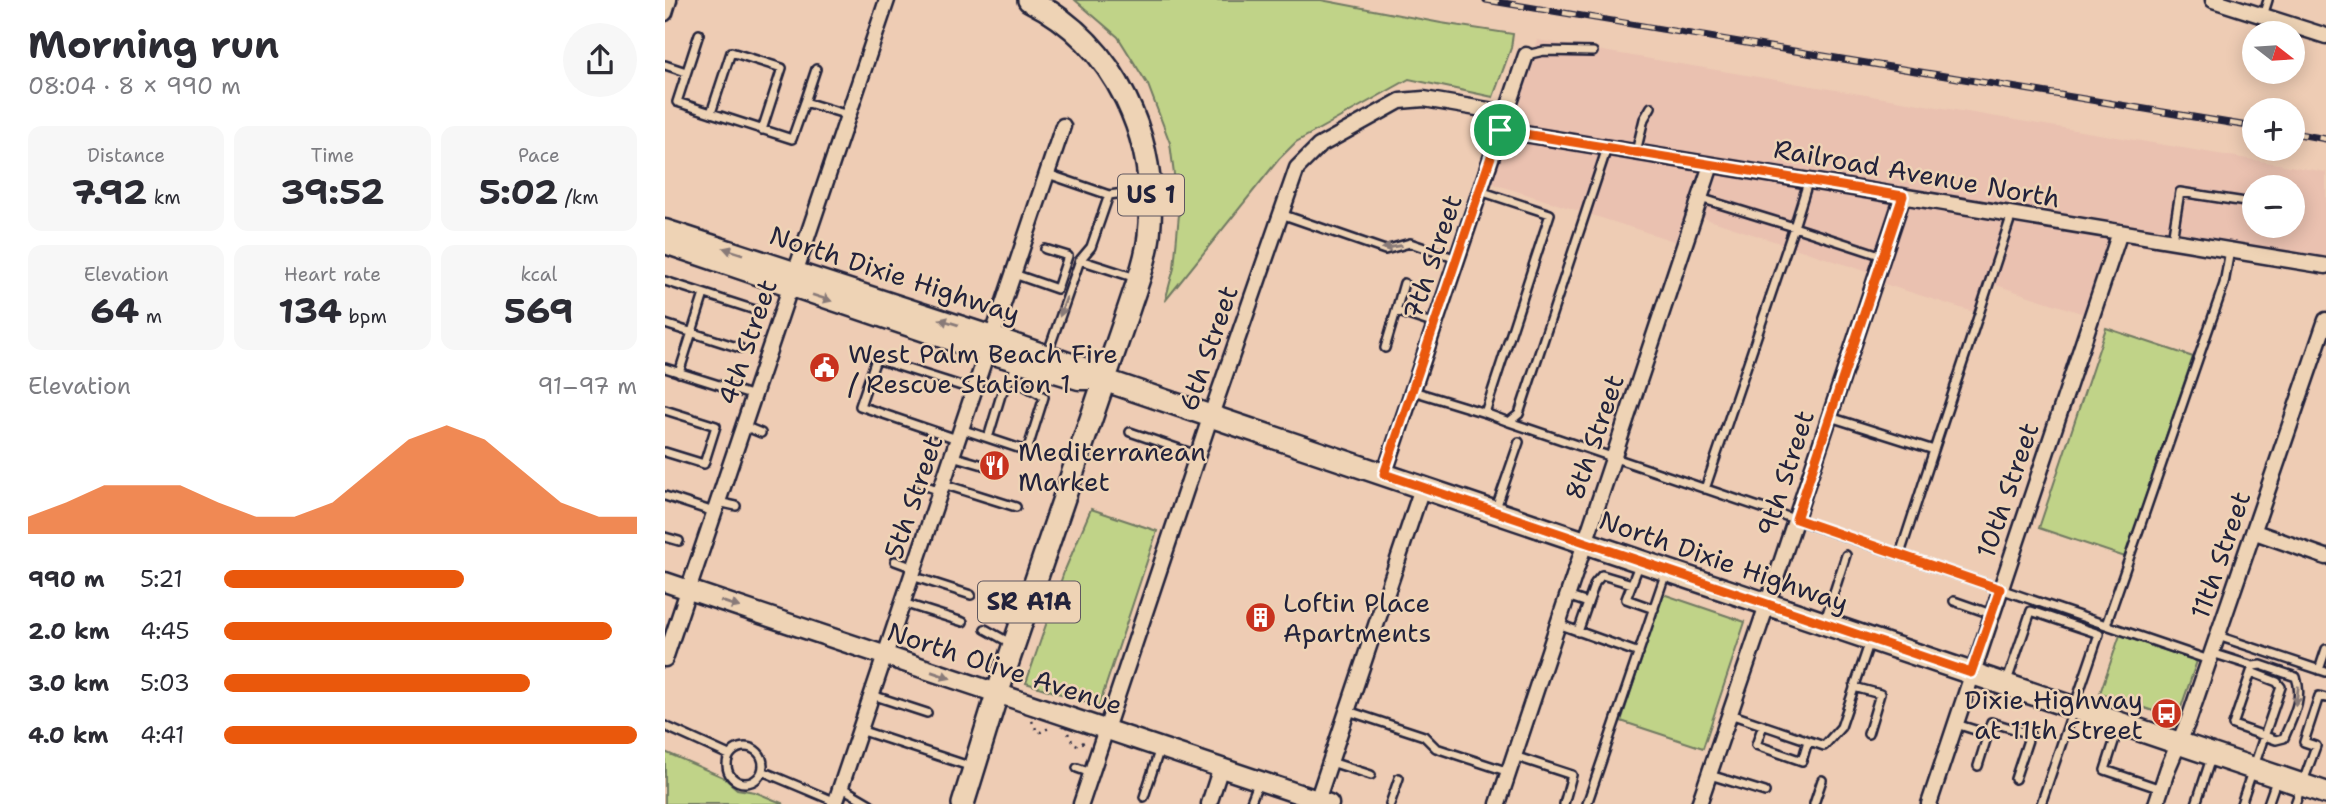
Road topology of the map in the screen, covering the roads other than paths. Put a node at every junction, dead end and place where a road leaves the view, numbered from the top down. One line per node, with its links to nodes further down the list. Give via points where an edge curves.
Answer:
1 (669, 0): 6 (street)
2 (887, 0): 19 (street, 4th Street)
3 (1029, 0): 28 (main road, US 1, via 1070,27 1100,57 1124,93 1143,142)
4 (2213, 0): 7 (street)
5 (2268, 0): 7 (lane)
6 (665, 13)
7 (2263, 16): 9 (street)
8 (699, 34): 14 (lane)
9 (2326, 36)
10 (1593, 52): 11 (lane)
11 (1526, 55): 18 (street, 7th Street)
12 (665, 65): 14 (lane)
13 (816, 69): 15 (lane)
14 (687, 72): 17 (lane, via 677,102)
15 (805, 102): 19 (lane); 21 (lane, via 792,139)
16 (1651, 107): 24 (lane)
17 (711, 113): 21 (lane); 21 (lane, via 731,52 782,68)
18 (1506, 113): 22 (street, 7th Street); 34 (street, 6th Street, via 1424,99 1400,101 1319,146 1297,168)
19 (849, 115): 48 (street, 4th Street)
20 (1063, 126): 26 (street, 5th Street)
21 (762, 130)
22 (1500, 130): 23 (street, Railroad Avenue North); 29 (street, 7th Street)
23 (1608, 148): 24 (street, Railroad Avenue North); 75 (lane, via 1519,414)
24 (1636, 152): 25 (street, Railroad Avenue North)
25 (1711, 165): 27 (street, Railroad Avenue North); 32 (street, 8th Street)
26 (1048, 174): 30 (lane); 47 (street, 5th Street)
27 (1809, 179): 31 (street, Railroad Avenue North); 36 (lane)
28 (1151, 190): 30 (lane); 49 (main road, US 1, via 1149,239)
29 (1480, 191): 44 (street, 7th Street); 72 (lane, via 1551,214)
30 (1109, 195): 45 (lane, via 1091,247)
31 (1903, 196): 35 (street, Railroad Avenue North); 43 (street, 9th Street)
32 (1700, 198): 36 (lane); 86 (street, 8th Street)
33 (2242, 201): 39 (lane, via 2180,192)
34 (1281, 214): 44 (lane, one-way to 34, via 1409,243 1385,250); 73 (street, 6th Street)
35 (2012, 214): 38 (street, Railroad Avenue North); 82 (lane)
36 (1794, 227): 43 (lane); 92 (lane)
37 (665, 229): 48 (street, North Dixie Highway, one-way to 37)
38 (2120, 232): 39 (street, Railroad Avenue North); 113 (street, 10th Street)
39 (2172, 241): 42 (street, Railroad Avenue North)
40 (665, 244): 48 (street, North Dixie Highway)
41 (1045, 249): 47 (lane, via 1068,256 1057,289)
42 (2229, 250): 46 (street, Railroad Avenue North); 130 (lane, via 2224,284)
43 (1883, 256): 74 (street, 9th Street)
44 (1457, 259): 56 (street, 7th Street)
45 (1080, 260): 49 (lane); 63 (lane, one-way to 63)
46 (2326, 266)
47 (1014, 274): 59 (street, 5th Street)
48 (794, 279): 59 (street, North Dixie Highway, one-way to 48); 62 (street, North Dixie Highway, one-way to 62); 70 (street, 4th Street)
49 (1138, 279): 67 (main road, US 1)
50 (665, 281): 52 (lane)
51 (1404, 283): 54 (lane)
52 (703, 294): 53 (lane); 58 (lane)
53 (755, 310)
54 (1396, 312): 56 (lane); 61 (lane)
55 (665, 324): 58 (lane)
56 (1435, 324): 69 (street, 7th Street)
57 (2325, 328): 99 (street, 11th Street)
58 (691, 333): 60 (lane); 66 (lane)
59 (993, 336): 62 (street, 5th Street); 63 (street, North Dixie Highway)
60 (740, 348)
61 (1385, 348)
62 (987, 353): 65 (street, North Dixie Highway); 68 (street, 5th Street)
63 (1047, 355): 67 (street, North Dixie Highway)
64 (665, 368): 66 (lane)
65 (1014, 369): 67 (street, North Dixie Highway); 80 (lane); 80 (lane, via 1017,383 1044,397 1027,451)
66 (679, 373): 70 (lane)
67 (1104, 380): 73 (main road, North Dixie Highway); 125 (main road, SR A1A)
68 (974, 390): 79 (street, 5th Street); 79 (lane, via 876,359 860,407)
69 (1413, 391): 72 (lane); 88 (street, 7th Street)
70 (754, 397): 76 (street, 4th Street)
71 (665, 410): 83 (lane, via 716,426 704,464)
72 (1485, 414): 75 (lane)
73 (1211, 415): 84 (street, 6th Street); 88 (main road, North Dixie Highway)
74 (1830, 416): 82 (lane); 98 (street, 9th Street)
75 (1509, 422): 86 (lane)
76 (744, 426): 78 (lane); 96 (street, 4th Street)
77 (1130, 432): 84 (lane)
78 (761, 433)
79 (960, 434): 80 (lane); 85 (street, 5th Street)
80 (988, 438)
81 (1519, 442): 97 (lane)
82 (1934, 450): 103 (lane)
83 (665, 452)
84 (1198, 455): 158 (street, 6th Street)
85 (952, 456): 87 (lane); 90 (street, 5th Street)
86 (1613, 458): 92 (lane); 102 (street, 8th Street)
87 (990, 467)
88 (1384, 474): 91 (main road, North Dixie Highway)
89 (921, 484): 90 (lane)
90 (942, 488): 95 (lane); 109 (street, 5th Street)
91 (1422, 488): 97 (main road, North Dixie Highway); 151 (street)
92 (1705, 489): 98 (lane)
93 (665, 496): 96 (lane)
94 (736, 506): 96 (lane)
95 (1016, 506)
96 (716, 507): 112 (street, 4th Street)
97 (1495, 512): 102 (main road, North Dixie Highway)
98 (1796, 519): 103 (lane); 121 (street, 9th Street)
99 (2255, 532): 105 (street); 134 (street, 11th Street)
100 (665, 537): 101 (lane)
101 (679, 541)
102 (1584, 543): 107 (main road, North Dixie Highway); 115 (street, 8th Street)
103 (1900, 554): 113 (lane)
104 (1846, 555): 129 (lane)
105 (2326, 556)
106 (895, 561): 109 (lane)
107 (1640, 562): 108 (main road, North Dixie Highway); 111 (lane)
108 (1666, 571): 121 (main road, North Dixie Highway); 122 (lane)
109 (913, 572): 114 (lane); 118 (street, 5th Street)
110 (665, 582): 112 (street, North Olive Avenue)
111 (1632, 584): 119 (lane, via 1602,575); 122 (lane, via 1626,599)
112 (687, 589): 139 (street, North Olive Avenue, one-way to 139); 141 (street, 4th Street)
113 (2000, 589): 117 (lane); 124 (street, 10th Street)
114 (971, 595)
115 (1567, 596): 119 (lane); 128 (street, 8th Street)
116 (1954, 601): 124 (lane)
117 (2034, 601): 123 (lane); 126 (lane)
118 (903, 603): 127 (lane); 139 (street, 5th Street)
119 (1588, 603): 132 (lane)
120 (993, 605): 125 (lane)
121 (1767, 605): 129 (main road, North Dixie Highway); 153 (street, 9th Street)
122 (1654, 609): 138 (lane)
123 (2031, 611): 133 (lane); 145 (lane)
124 (1991, 614): 144 (street, 10th Street)
125 (1024, 616): 136 (main road, SR A1A)
126 (2094, 621): 130 (lane); 133 (lane)
127 (963, 622)
128 (1557, 624): 132 (lane); 170 (street, 8th Street)
129 (1824, 624): 135 (main road, North Dixie Highway)
130 (2106, 625): 140 (lane)
131 (985, 629): 136 (lane)
132 (1578, 632): 138 (lane)
133 (2091, 632): 150 (lane, via 2099,634)
134 (2218, 636): 140 (street, 11th Street); 143 (lane)
135 (1870, 639): 144 (main road, North Dixie Highway); 146 (lane)
136 (1014, 645): 147 (main road, SR A1A)
137 (2326, 649): 143 (lane)
138 (1639, 653): 201 (lane)
139 (884, 656): 147 (street, North Olive Avenue, one-way to 147); 148 (street, 5th Street)
140 (2210, 657): 142 (lane); 164 (street, 11th Street)
141 (665, 659)
142 (2252, 669): 162 (lane, via 2281,687); 162 (lane, via 2233,725); 162 (lane, one-way to 162, via 2261,665 2296,677 2300,687 2284,738)
143 (2323, 671)
144 (1971, 673): 145 (main road, North Dixie Highway); 155 (street, 10th Street)
145 (2006, 685): 150 (main road, North Dixie Highway)
146 (1854, 687): 160 (lane, via 1880,694); 163 (lane, via 1841,727 1824,746)
147 (997, 694): 158 (street, North Olive Avenue); 173 (main road, SR A1A)
148 (871, 695): 152 (lane); 159 (street, 5th Street)
149 (2326, 698): 165 (lane, via 2319,696 2304,742)
150 (2074, 708): 154 (main road, North Dixie Highway); 205 (lane)
151 (1348, 711): 171 (street); 177 (lane, via 1424,736 1436,748)
152 (927, 713)
153 (1730, 714): 156 (lane); 178 (street, 9th Street)
154 (2120, 723): 164 (main road, North Dixie Highway); 186 (lane, via 2105,770)
155 (1955, 724): 161 (lane); 204 (street, 10th Street)
156 (1763, 725): 163 (lane); 163 (lane, via 1756,745 1802,761)
157 (665, 726): 168 (lane)
158 (1106, 729): 166 (street, North Olive Avenue); 195 (street, 6th Street, via 1084,771)
159 (860, 730): 173 (lane); 185 (street, 5th Street)
160 (1868, 734)
161 (1987, 734): 172 (lane); 182 (lane, via 1991,722 2030,734)
162 (2264, 735): 175 (lane)
163 (1808, 741)
164 (2178, 743): 169 (main road, North Dixie Highway); 186 (street, 11th Street)
165 (2316, 746): 167 (lane); 189 (lane)
166 (1160, 747): 174 (street, North Olive Avenue); 190 (lane)
167 (2326, 750)
168 (729, 755): 176 (lane, via 741,746 756,750); 176 (lane, via 729,775 740,783 754,781)
169 (2213, 755): 175 (main road, North Dixie Highway); 207 (lane)
170 (1514, 756): 177 (street, 8th Street); 200 (lane, via 1572,775)
171 (1331, 761): 179 (lane); 192 (street)
172 (1978, 766)
173 (974, 767): 194 (main road, SR A1A)
174 (1221, 767): 183 (street, North Olive Avenue); 196 (street)
175 (2253, 768): 180 (main road, North Dixie Highway); 208 (lane)
176 (762, 771): 191 (lane)
177 (1509, 772): 199 (street, 8th Street)
178 (1709, 774): 187 (lane); 202 (street, 9th Street)
179 (1371, 775)
180 (2277, 776): 189 (main road, North Dixie Highway); 209 (lane)
181 (1399, 778): 198 (lane)
182 (2015, 779)
183 (1259, 780): 192 (street, North Olive Avenue); 197 (lane)
184 (1822, 780): 203 (lane)
185 (841, 787): 191 (street, 5th Street); 193 (lane)
186 (2161, 789): 206 (street, 11th Street)
187 (1765, 792)
188 (2326, 793): 189 (main road, North Dixie Highway)
189 (2299, 794)
190 (1144, 797)
191 (835, 803)
192 (1321, 803)
193 (870, 804)
194 (963, 804)
195 (1081, 804)
196 (1209, 804)
197 (1250, 804)
198 (1390, 804)
199 (1498, 804)
200 (1564, 804)
201 (1587, 804)
202 (1699, 804)
203 (1814, 804)
204 (1929, 804)
205 (2042, 804)
206 (2155, 804)
207 (2196, 804)
208 (2241, 804)
209 (2268, 804)

